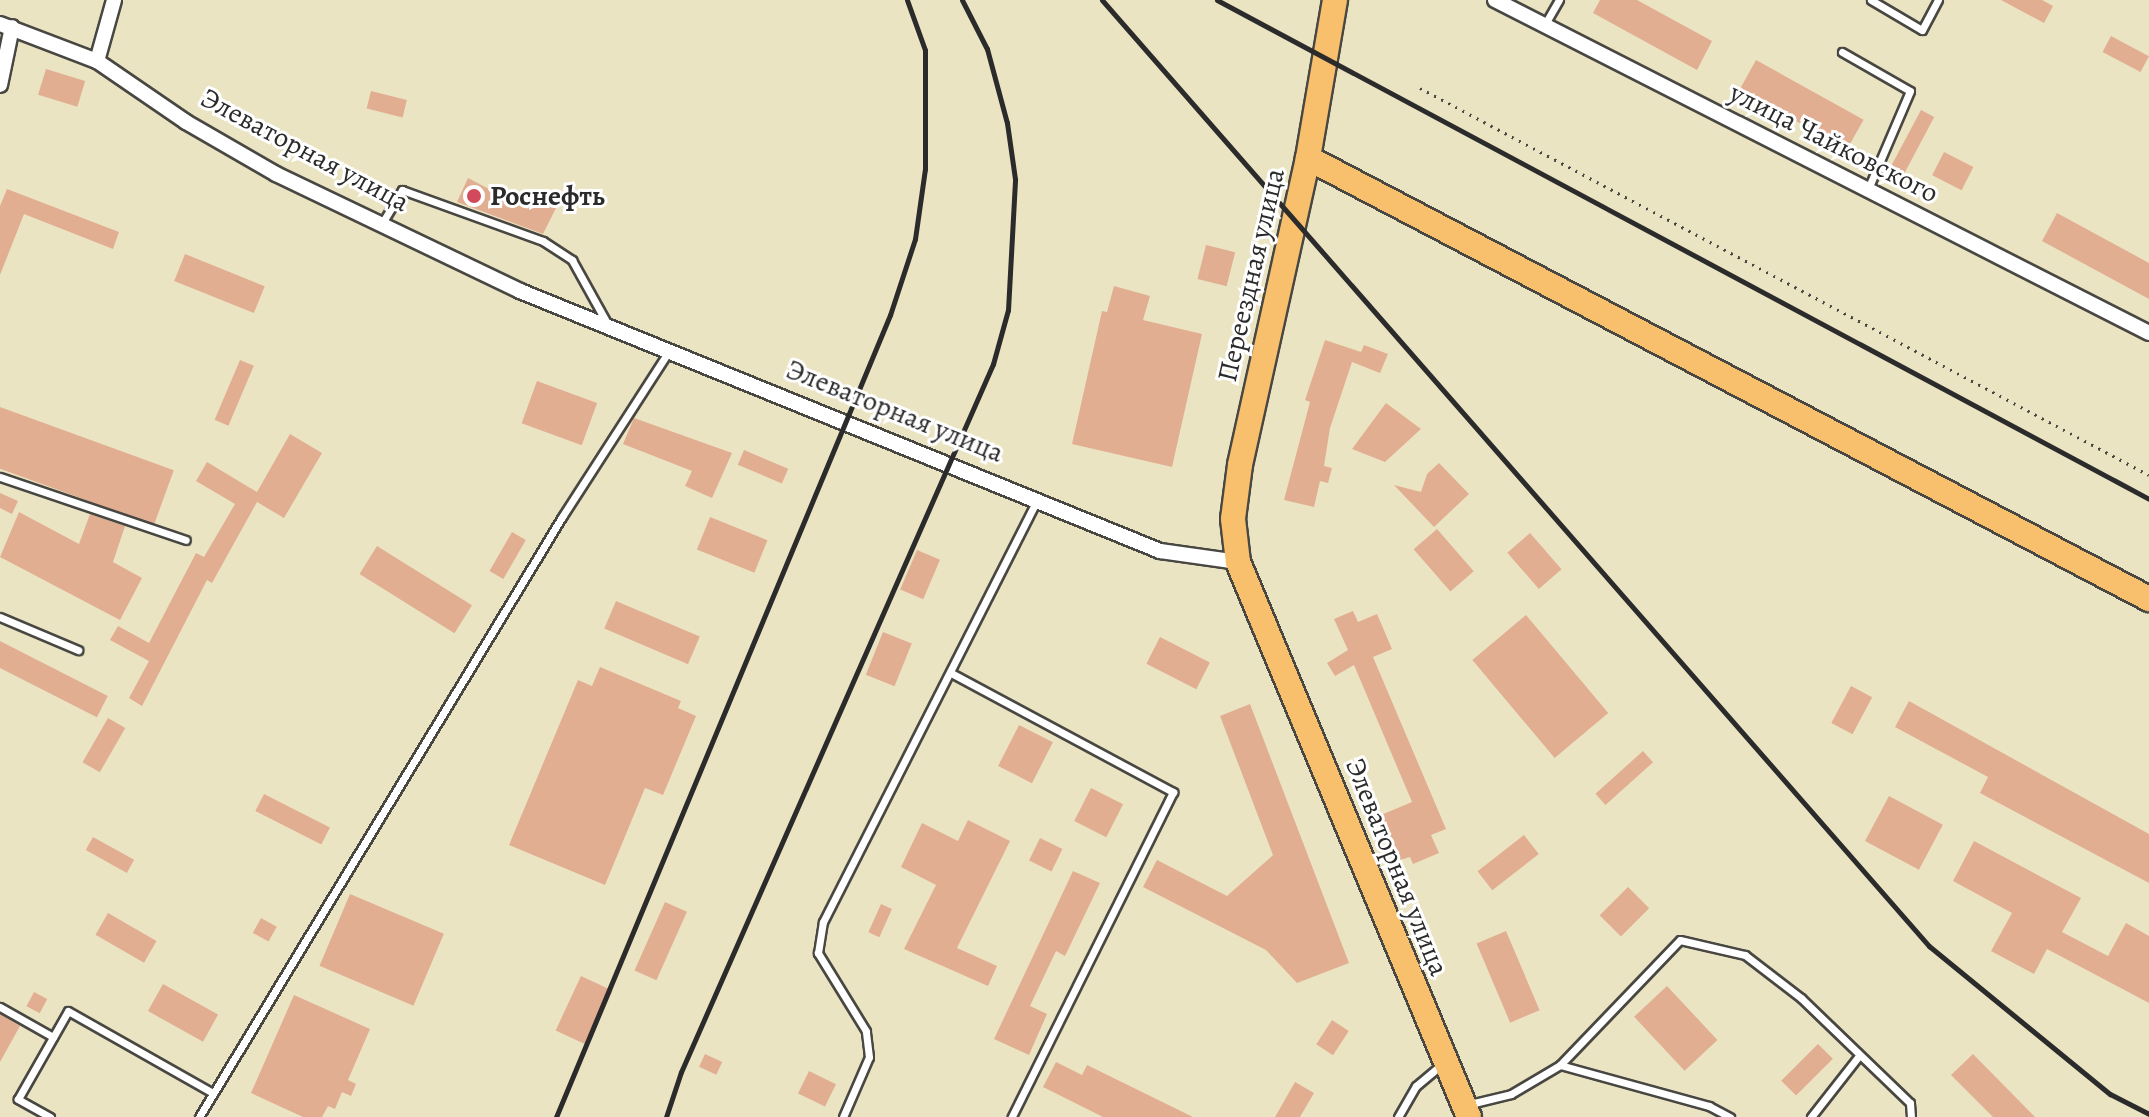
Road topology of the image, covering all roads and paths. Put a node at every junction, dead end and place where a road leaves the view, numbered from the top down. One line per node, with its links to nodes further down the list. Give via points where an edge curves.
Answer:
1 (114, 0): 10 (street)
2 (1335, 0): 13 (main road, Переездная улица)
3 (1495, 0): 7 (street, улица Чайковского)
4 (1559, 0): 7 (lane)
5 (1871, 0): 6 (lane, via 1922,30)
6 (1938, 0)
7 (1545, 24): 14 (street, улица Чайковского)
8 (6, 26): 10 (street, Элеваторная улица); 11 (street)
9 (1842, 52): 14 (lane, via 1910,91)
10 (97, 61): 15 (street, Элеваторная улица, via 186,122)
11 (0, 85)
12 (1420, 88): 19 (path)
13 (1308, 158): 23 (main road, Переездная улица, via 1240,465 1233,519); 24 (main road)
14 (1868, 189): 17 (street, улица Чайковского)
15 (381, 225): 16 (street, Элеваторная улица); 16 (lane, via 402,190 543,241 572,260)
16 (609, 327): 18 (street, Элеваторная улица)
17 (2149, 333)
18 (669, 351): 21 (street, Элеваторная улица); 33 (lane, via 562,517)
19 (2149, 475)
20 (0, 477): 22 (lane)
21 (1037, 501): 23 (street, Элеваторная улица, via 1160,551); 27 (lane)
22 (186, 540)
23 (1238, 562): 31 (main road, Элеваторная улица)
24 (2149, 599)
25 (0, 617): 26 (lane)
26 (78, 650)
27 (953, 674): 37 (lane, via 823,922 818,953 866,1031 869,1057); 38 (lane, via 1173,792)
28 (0, 1007): 29 (lane)
29 (53, 1037): 33 (lane, via 68,1011); 35 (lane, via 18,1099)
30 (1858, 1057): 32 (lane, via 1801,998 1745,955 1680,940); 41 (lane); 42 (lane, via 1910,1103)
31 (1445, 1062): 34 (main road, Элеваторная улица); 39 (lane, via 1416,1086)
32 (1560, 1065): 34 (lane, via 1511,1094); 40 (lane, via 1709,1106)
33 (213, 1093): 36 (lane)
34 (1467, 1111)
35 (50, 1117)
36 (199, 1117)
37 (843, 1117)
38 (1012, 1117)
39 (1398, 1117)
40 (1730, 1117)
41 (1811, 1117)
42 (1911, 1117)

